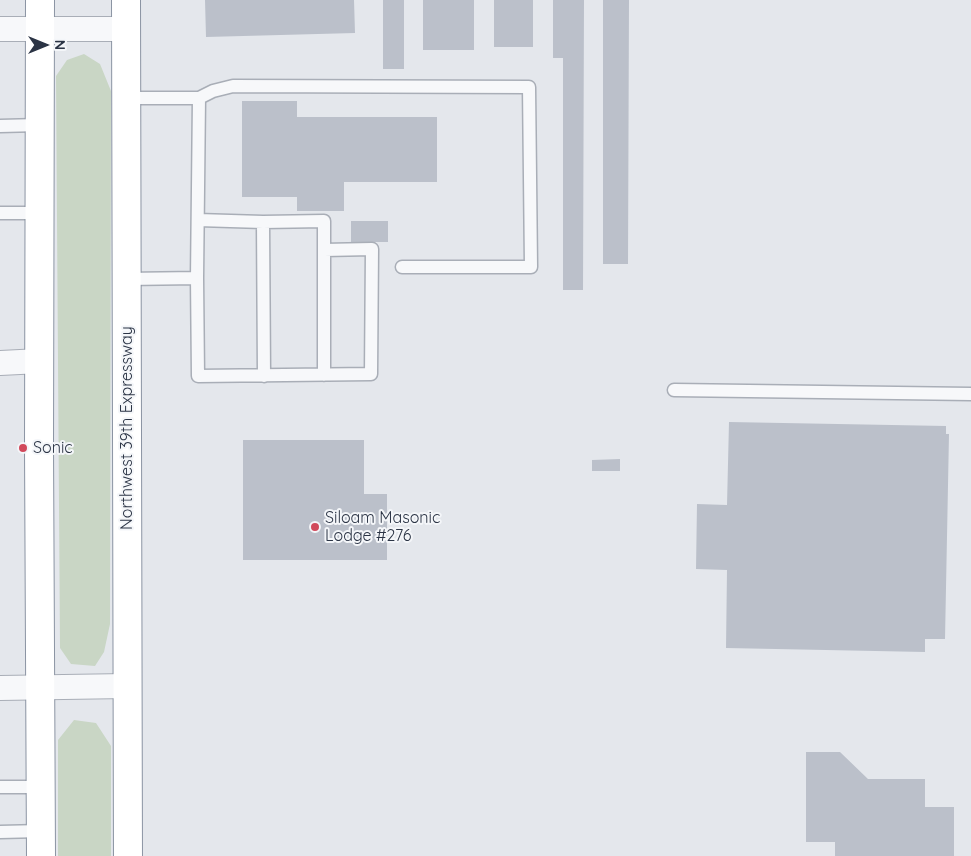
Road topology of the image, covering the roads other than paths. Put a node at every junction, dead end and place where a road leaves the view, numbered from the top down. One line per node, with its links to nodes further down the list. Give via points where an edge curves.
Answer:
1 (40, 0): 5 (highway)
2 (126, 0): 4 (highway, Northwest 39th Expressway)
3 (0, 29): 5 (street)
4 (126, 29): 5 (street); 6 (highway, Northwest 39th Expressway)
5 (40, 30): 8 (highway)
6 (127, 98): 7 (lane); 17 (highway, Northwest 39th Expressway)
7 (199, 98): 12 (lane); 15 (lane, via 233,86 529,87 531,267)
8 (40, 125): 9 (lane); 10 (highway)
9 (0, 126)
10 (40, 213): 11 (lane); 18 (highway)
11 (0, 214)
12 (198, 220): 13 (lane); 16 (lane)
13 (263, 222): 14 (lane, via 324,222); 21 (lane)
14 (324, 250): 20 (lane); 20 (lane, via 372,249 370,374)
15 (402, 267)
16 (197, 278): 17 (lane); 21 (lane, via 198,376)
17 (126, 279): 24 (highway, Northwest 39th Expressway)
18 (40, 362): 19 (street); 25 (highway)
19 (0, 363)
20 (324, 375): 21 (lane)
21 (264, 376)
22 (674, 390): 23 (lane)
23 (971, 394)
24 (127, 686): 25 (street); 31 (highway, Northwest 39th Expressway)
25 (40, 687): 26 (street); 28 (highway)
26 (0, 688)
27 (0, 787): 28 (lane)
28 (41, 787): 30 (highway)
29 (0, 832): 30 (lane)
30 (41, 844)
31 (128, 856)

